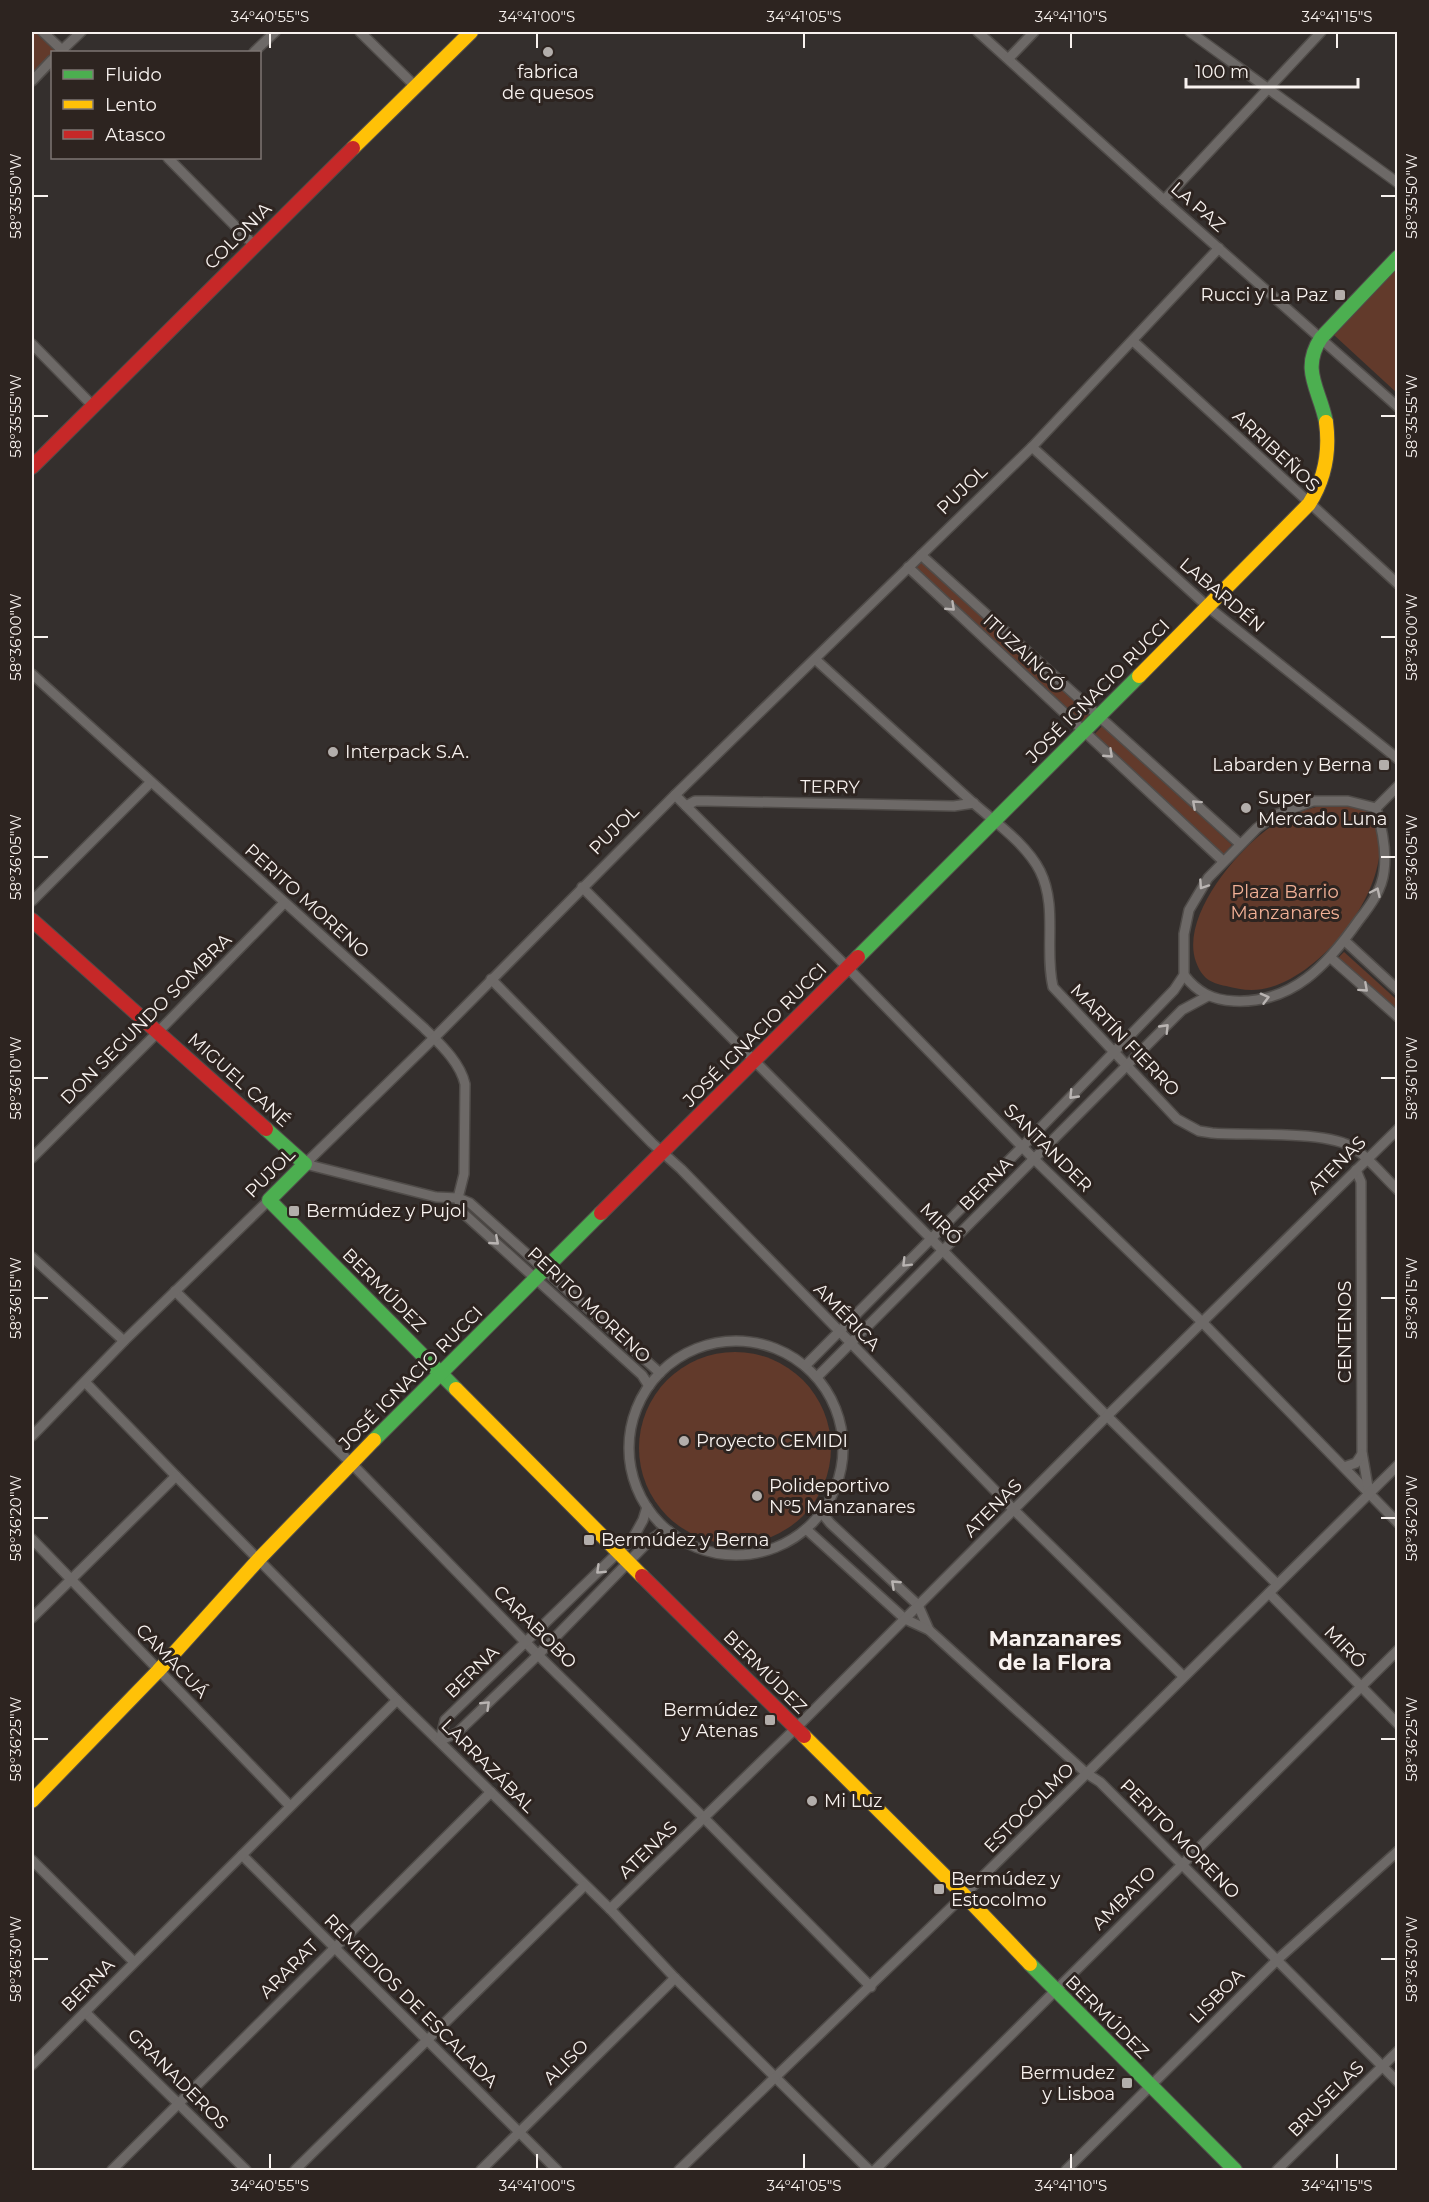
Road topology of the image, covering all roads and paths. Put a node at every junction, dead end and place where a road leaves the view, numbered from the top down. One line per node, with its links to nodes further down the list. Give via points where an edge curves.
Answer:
1 (43, 32): 10 (street)
2 (81, 32): 11 (street)
3 (275, 32): 12 (street)
4 (360, 32): 16 (street)
5 (471, 32): 16 (street, COLONIA)
6 (978, 32): 13 (street, LA PAZ)
7 (1034, 32): 13 (street)
8 (1190, 32): 17 (street)
9 (1321, 32): 17 (street)
10 (61, 51)
11 (63, 51)
12 (255, 51)
13 (1009, 58): 20 (street, LA PAZ)
14 (51, 61): 15 (street)
15 (32, 81)
16 (415, 86): 21 (street, COLONIA)
17 (1268, 89): 19 (street); 20 (street)
18 (169, 159): 21 (street)
19 (1398, 183)
20 (1164, 200): 22 (street, LA PAZ)
21 (254, 245): 27 (street, COLONIA)
22 (1220, 248): 24 (street, LA PAZ); 25 (street, PUJOL)
23 (1398, 257): 24 (street, JOSÉ IGNACIO RUCCI)
24 (1321, 338): 28 (street, LA PAZ); 31 (street, JOSÉ IGNACIO RUCCI, via 1309,363 1325,419 1327,453 1321,483)
25 (1133, 340): 29 (street, PUJOL); 31 (street, ARRIBEÑOS)
26 (32, 344): 27 (street)
27 (92, 405): 30 (street, COLONIA)
28 (1398, 407)
29 (1032, 447): 32 (street, PUJOL); 35 (street, LABARDÉN)
30 (32, 467)
31 (1309, 504): 34 (street, ARRIBEÑOS); 35 (street, JOSÉ IGNACIO RUCCI)
32 (921, 555): 33 (street, PUJOL); 38 (street, ITUZAINGÓ)
33 (908, 567): 36 (street, PUJOL); 39 (street, ITUZAINGÓ, one-way to 39)
34 (1398, 584)
35 (1207, 606): 38 (street, JOSÉ IGNACIO RUCCI); 40 (street, LABARDÉN)
36 (815, 659): 43 (street, PUJOL); 44 (street, MARTÍN FIERRO)
37 (33, 677): 41 (street, PERITO MORENO)
38 (1099, 716): 39 (street, JOSÉ IGNACIO RUCCI); 48 (street, ITUZAINGÓ, one-way to 38)
39 (1084, 731): 47 (street, JOSÉ IGNACIO RUCCI); 49 (street, ITUZAINGÓ, one-way to 49)
40 (1398, 759)
41 (151, 782): 51 (street); 52 (street, PERITO MORENO)
42 (1398, 786): 46 (street)
43 (675, 795): 45 (street, SANTANDER); 50 (street, PUJOL)
44 (974, 803): 45 (street, TERRY, via 954,806 695,801); 47 (street, MARTÍN FIERRO)
45 (686, 806): 56 (street, SANTANDER)
46 (1376, 808): 48 (street, via 1348,801 1313,801 1275,815); 54 (street, one-way to 46, via 1371,904 1384,873 1385,853)
47 (995, 821): 56 (street, JOSÉ IGNACIO RUCCI); 64 (street, MARTÍN FIERRO, via 1034,862 1046,886 1053,987)
48 (1240, 844): 49 (street)
49 (1223, 861): 57 (street, one-way to 57, via 1189,910 1184,934)
50 (582, 887): 58 (street, PUJOL); 65 (street, MIRÓ)
51 (32, 901)
52 (284, 903): 62 (street, DON SEGUNDO SOMBRA); 63 (street, PERITO MORENO)
53 (32, 920): 62 (street, MIGUEL CANÉ)
54 (1345, 941): 55 (street); 59 (street)
55 (1331, 958): 60 (street, one-way to 55, via 1245,1002 1272,997 1303,982); 61 (street, one-way to 61)
56 (847, 967): 65 (street, JOSÉ IGNACIO RUCCI); 68 (street, SANTANDER)
57 (1184, 975): 60 (street); 64 (street, BERNA)
58 (491, 979): 63 (street, PUJOL); 69 (street, AMÉRICA)
59 (1398, 990)
60 (1208, 996): 66 (street, BERNA, one-way to 60, via 1182,1010)
61 (1398, 1017)
62 (158, 1032): 70 (street, DON SEGUNDO SOMBRA); 73 (street, MIGUEL CANÉ)
63 (434, 1038): 73 (street, PUJOL); 76 (street, PERITO MORENO, via 455,1062 465,1084 464,1173)
64 (1114, 1053): 66 (street, MARTÍN FIERRO); 68 (street, BERNA, one-way to 68)
65 (755, 1061): 69 (street, JOSÉ IGNACIO RUCCI); 78 (street, MIRÓ)
66 (1127, 1067): 71 (street, BERNA); 72 (street, MARTÍN FIERRO, via 1177,1119 1199,1131 1330,1139 1355,1149)
67 (1398, 1129): 72 (street, ATENAS)
68 (1022, 1147): 71 (street, SANTANDER); 78 (street, BERNA)
69 (663, 1153): 81 (street, JOSÉ IGNACIO RUCCI); 84 (street, AMÉRICA)
70 (32, 1158)
71 (1035, 1160): 79 (street, BERNA); 83 (street, SANTANDER)
72 (1367, 1160): 74 (street, ATENAS); 75 (street, MARTÍN FIERRO)
73 (305, 1164): 76 (street, MIGUEL CANÉ, via 436,1197); 77 (street, PUJOL)
74 (1356, 1170): 83 (street, ATENAS); 95 (street, CENTENOS, via 1361,1182)
75 (1398, 1190)
76 (458, 1198): 81 (street, PERITO MORENO, via 462,1212)
77 (269, 1200): 82 (street, PUJOL); 89 (street, BERMÚDEZ)
78 (932, 1238): 79 (street, MIRÓ); 84 (street, BERNA, one-way to 84)
79 (943, 1250): 86 (street, BERNA); 93 (street, MIRÓ)
80 (32, 1257): 85 (street)
81 (541, 1274): 88 (street, PERITO MORENO); 89 (street, JOSÉ IGNACIO RUCCI); 92 (street, PERITO MORENO)
82 (175, 1291): 85 (street, PUJOL); 96 (street, CARABOBO)
83 (1202, 1322): 93 (street, ATENAS); 98 (street, SANTANDER)
84 (838, 1332): 86 (street, AMÉRICA); 87 (street, BERNA)
85 (124, 1341): 91 (street, PUJOL)
86 (850, 1343): 90 (street, BERNA); 102 (street, AMÉRICA)
87 (805, 1366): 88 (street, via 778,1349 731,1340 685,1353); 90 (street)
88 (660, 1372): 92 (street)
89 (441, 1374): 96 (street, JOSÉ IGNACIO RUCCI); 108 (street, BERMÚDEZ)
90 (817, 1377): 103 (street, via 834,1404 843,1436 837,1484)
91 (85, 1382): 94 (street, PUJOL); 99 (street, LARRAZÁBAL)
92 (649, 1386): 101 (street, via 634,1415 629,1446 634,1478)
93 (1107, 1416): 102 (street, ATENAS); 112 (street, MIRÓ)
94 (32, 1436)
95 (1362, 1454): 98 (street, via 1356,1463); 100 (street, CENTENOS)
96 (351, 1464): 109 (street, JOSÉ IGNACIO RUCCI); 118 (street, CARABOBO)
97 (1398, 1465): 100 (street, ESTOCOLMO)
98 (1344, 1467): 100 (street, SANTANDER)
99 (176, 1476): 109 (street, LARRAZÁBAL); 111 (street)
100 (1369, 1493): 104 (street, SANTANDER); 112 (street, ESTOCOLMO)
101 (647, 1508): 106 (street); 108 (street, BERNA, via 639,1529)
102 (1014, 1510): 114 (street, ATENAS); 122 (street, AMÉRICA)
103 (822, 1513): 105 (street); 114 (street, PERITO MORENO, one-way to 103)
104 (1398, 1523)
105 (806, 1529): 106 (street, via 762,1552 729,1555 697,1548); 116 (street, PERITO MORENO)
106 (669, 1531): 110 (street, BERNA, via 654,1537)
107 (32, 1539): 111 (street, CAMACUÁ)
108 (618, 1552): 110 (street, BERMÚDEZ); 118 (street, BERNA, one-way to 118)
109 (259, 1560): 121 (street, JOSÉ IGNACIO RUCCI); 124 (street, LARRAZÁBAL)
110 (629, 1563): 120 (street, BERNA); 126 (street, BERMÚDEZ)
111 (70, 1579): 115 (street); 121 (street, CAMACUÁ)
112 (1277, 1584): 113 (street, ESTOCOLMO)
113 (1269, 1593): 122 (street, ESTOCOLMO); 123 (street, MIRÓ)
114 (918, 1605): 116 (street, ATENAS); 117 (street, PERITO MORENO)
115 (32, 1618)
116 (905, 1619): 117 (street, PERITO MORENO); 126 (street, ATENAS)
117 (929, 1630): 128 (street, PERITO MORENO)
118 (526, 1642): 120 (street, CARABOBO); 127 (street, BERNA, via 445,1720)
119 (1398, 1650): 123 (street, AMBATO)
120 (538, 1654): 127 (street, BERNA, one-way to 120, via 458,1732); 132 (street, CARABOBO)
121 (158, 1671): 130 (street, JOSÉ IGNACIO RUCCI); 131 (street, CAMACUÁ)
122 (1183, 1676): 128 (street, ESTOCOLMO)
123 (1360, 1686): 125 (street, MIRÓ); 136 (street, AMBATO)
124 (397, 1700): 127 (street, LARRAZÁBAL); 131 (street, BERNA)
125 (1398, 1724)
126 (796, 1728): 132 (street, ATENAS); 138 (street, BERMÚDEZ)
127 (440, 1741): 129 (street, LARRAZÁBAL)
128 (1086, 1773): 136 (street, PERITO MORENO, via 1100,1782); 138 (street, ESTOCOLMO)
129 (491, 1792): 137 (street, LARRAZÁBAL); 140 (street, ARARAT)
130 (32, 1801)
131 (291, 1806): 134 (street, BERNA)
132 (704, 1818): 139 (street, ATENAS); 144 (street, CARABOBO)
133 (1398, 1851): 141 (street, LISBOA)
134 (242, 1855): 140 (street, REMEDIOS DE ESCALADA); 142 (street, BERNA)
135 (32, 1860): 142 (street)
136 (1181, 1864): 141 (street, PERITO MORENO); 145 (street, AMBATO)
137 (584, 1886): 139 (street, LARRAZÁBAL); 147 (street)
138 (964, 1895): 144 (street, ESTOCOLMO); 145 (street, BERMÚDEZ)
139 (610, 1910): 143 (street, LARRAZÁBAL)
140 (334, 1948): 147 (street, REMEDIOS DE ESCALADA); 154 (street, ARARAT)
141 (1277, 1960): 150 (street, PERITO MORENO); 153 (street, LISBOA)
142 (134, 1962): 146 (street, BERNA)
143 (675, 1978): 151 (street, LARRAZÁBAL); 155 (street, ALISO)
144 (871, 1987): 151 (street, ESTOCOLMO)
145 (1055, 1990): 153 (street, BERMÚDEZ); 163 (street, AMBATO)
146 (85, 2012): 149 (street, BERNA); 154 (street, GRANADEROS)
147 (428, 2041): 155 (street, REMEDIOS DE ESCALADA); 158 (street)
148 (1398, 2051): 150 (street, BRUSELAS)
149 (32, 2065)
150 (1382, 2066): 152 (street, PERITO MORENO); 166 (street, BRUSELAS)
151 (776, 2079): 161 (street, ESTOCOLMO); 162 (street, LARRAZÁBAL)
152 (1398, 2082)
153 (1150, 2086): 164 (street, LISBOA); 165 (street, BERMÚDEZ)
154 (178, 2103): 156 (street, ARARAT); 157 (street, GRANADEROS)
155 (519, 2133): 159 (street, ALISO); 160 (street, REMEDIOS DE ESCALADA)
156 (112, 2170)
157 (246, 2170)
158 (296, 2170)
159 (481, 2170)
160 (556, 2170)
161 (679, 2170)
162 (869, 2170)
163 (875, 2170)
164 (1066, 2170)
165 (1235, 2170)
166 (1277, 2170)

